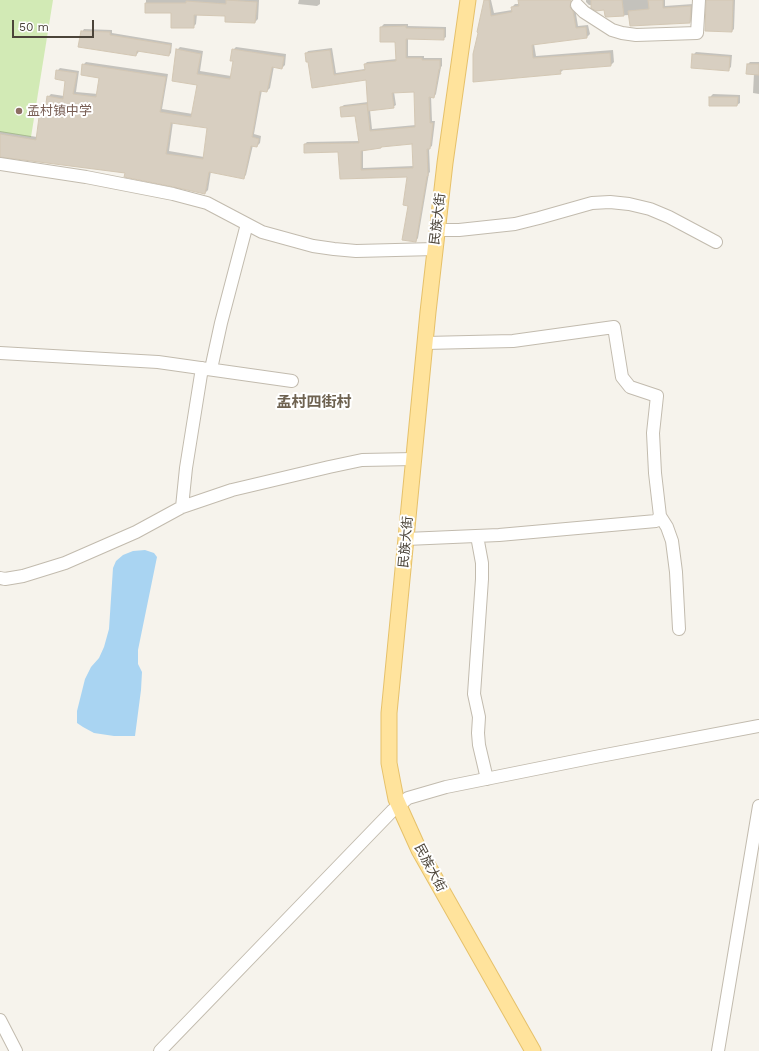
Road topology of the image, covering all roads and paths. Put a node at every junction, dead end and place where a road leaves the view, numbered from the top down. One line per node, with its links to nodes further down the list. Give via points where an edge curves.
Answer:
1 (468, 0): 6 (main road, 民族大街)
2 (699, 0): 3 (street, via 697,33 622,33 612,30)
3 (577, 5)
4 (0, 164): 5 (street, via 173,194 207,203)
5 (247, 224): 8 (street, via 262,232 312,246 356,251); 11 (street, via 221,323)
6 (437, 230): 7 (street, via 515,224 592,203 610,202 650,209); 8 (main road, 民族大街)
7 (716, 242)
8 (435, 250): 9 (main road, 民族大街)
9 (425, 343): 13 (main road, 民族大街); 15 (street, via 513,341 614,327 622,376 630,387 657,396 653,433)
10 (0, 353): 11 (street, via 158,362)
11 (206, 368): 12 (street); 14 (street, via 186,468)
12 (292, 381)
13 (414, 459): 14 (street, via 362,460 330,466 232,490); 17 (main road, 民族大街)
14 (182, 507): 18 (street, via 136,532 65,563 23,576)
15 (660, 516): 16 (street, via 656,521); 19 (street, via 672,541)
16 (477, 536): 17 (street); 21 (street, via 482,579 474,694 479,717 479,745)
17 (406, 539): 22 (main road, 民族大街, via 389,740 390,770)
18 (0, 578)
19 (679, 630)
20 (759, 726): 21 (street)
21 (487, 779): 22 (street, via 408,798)
22 (399, 805): 26 (street); 27 (main road, 民族大街, via 419,850)
23 (759, 806): 28 (street)
24 (0, 1020): 25 (street)
25 (16, 1051)
26 (160, 1051)
27 (533, 1051)
28 (718, 1051)

